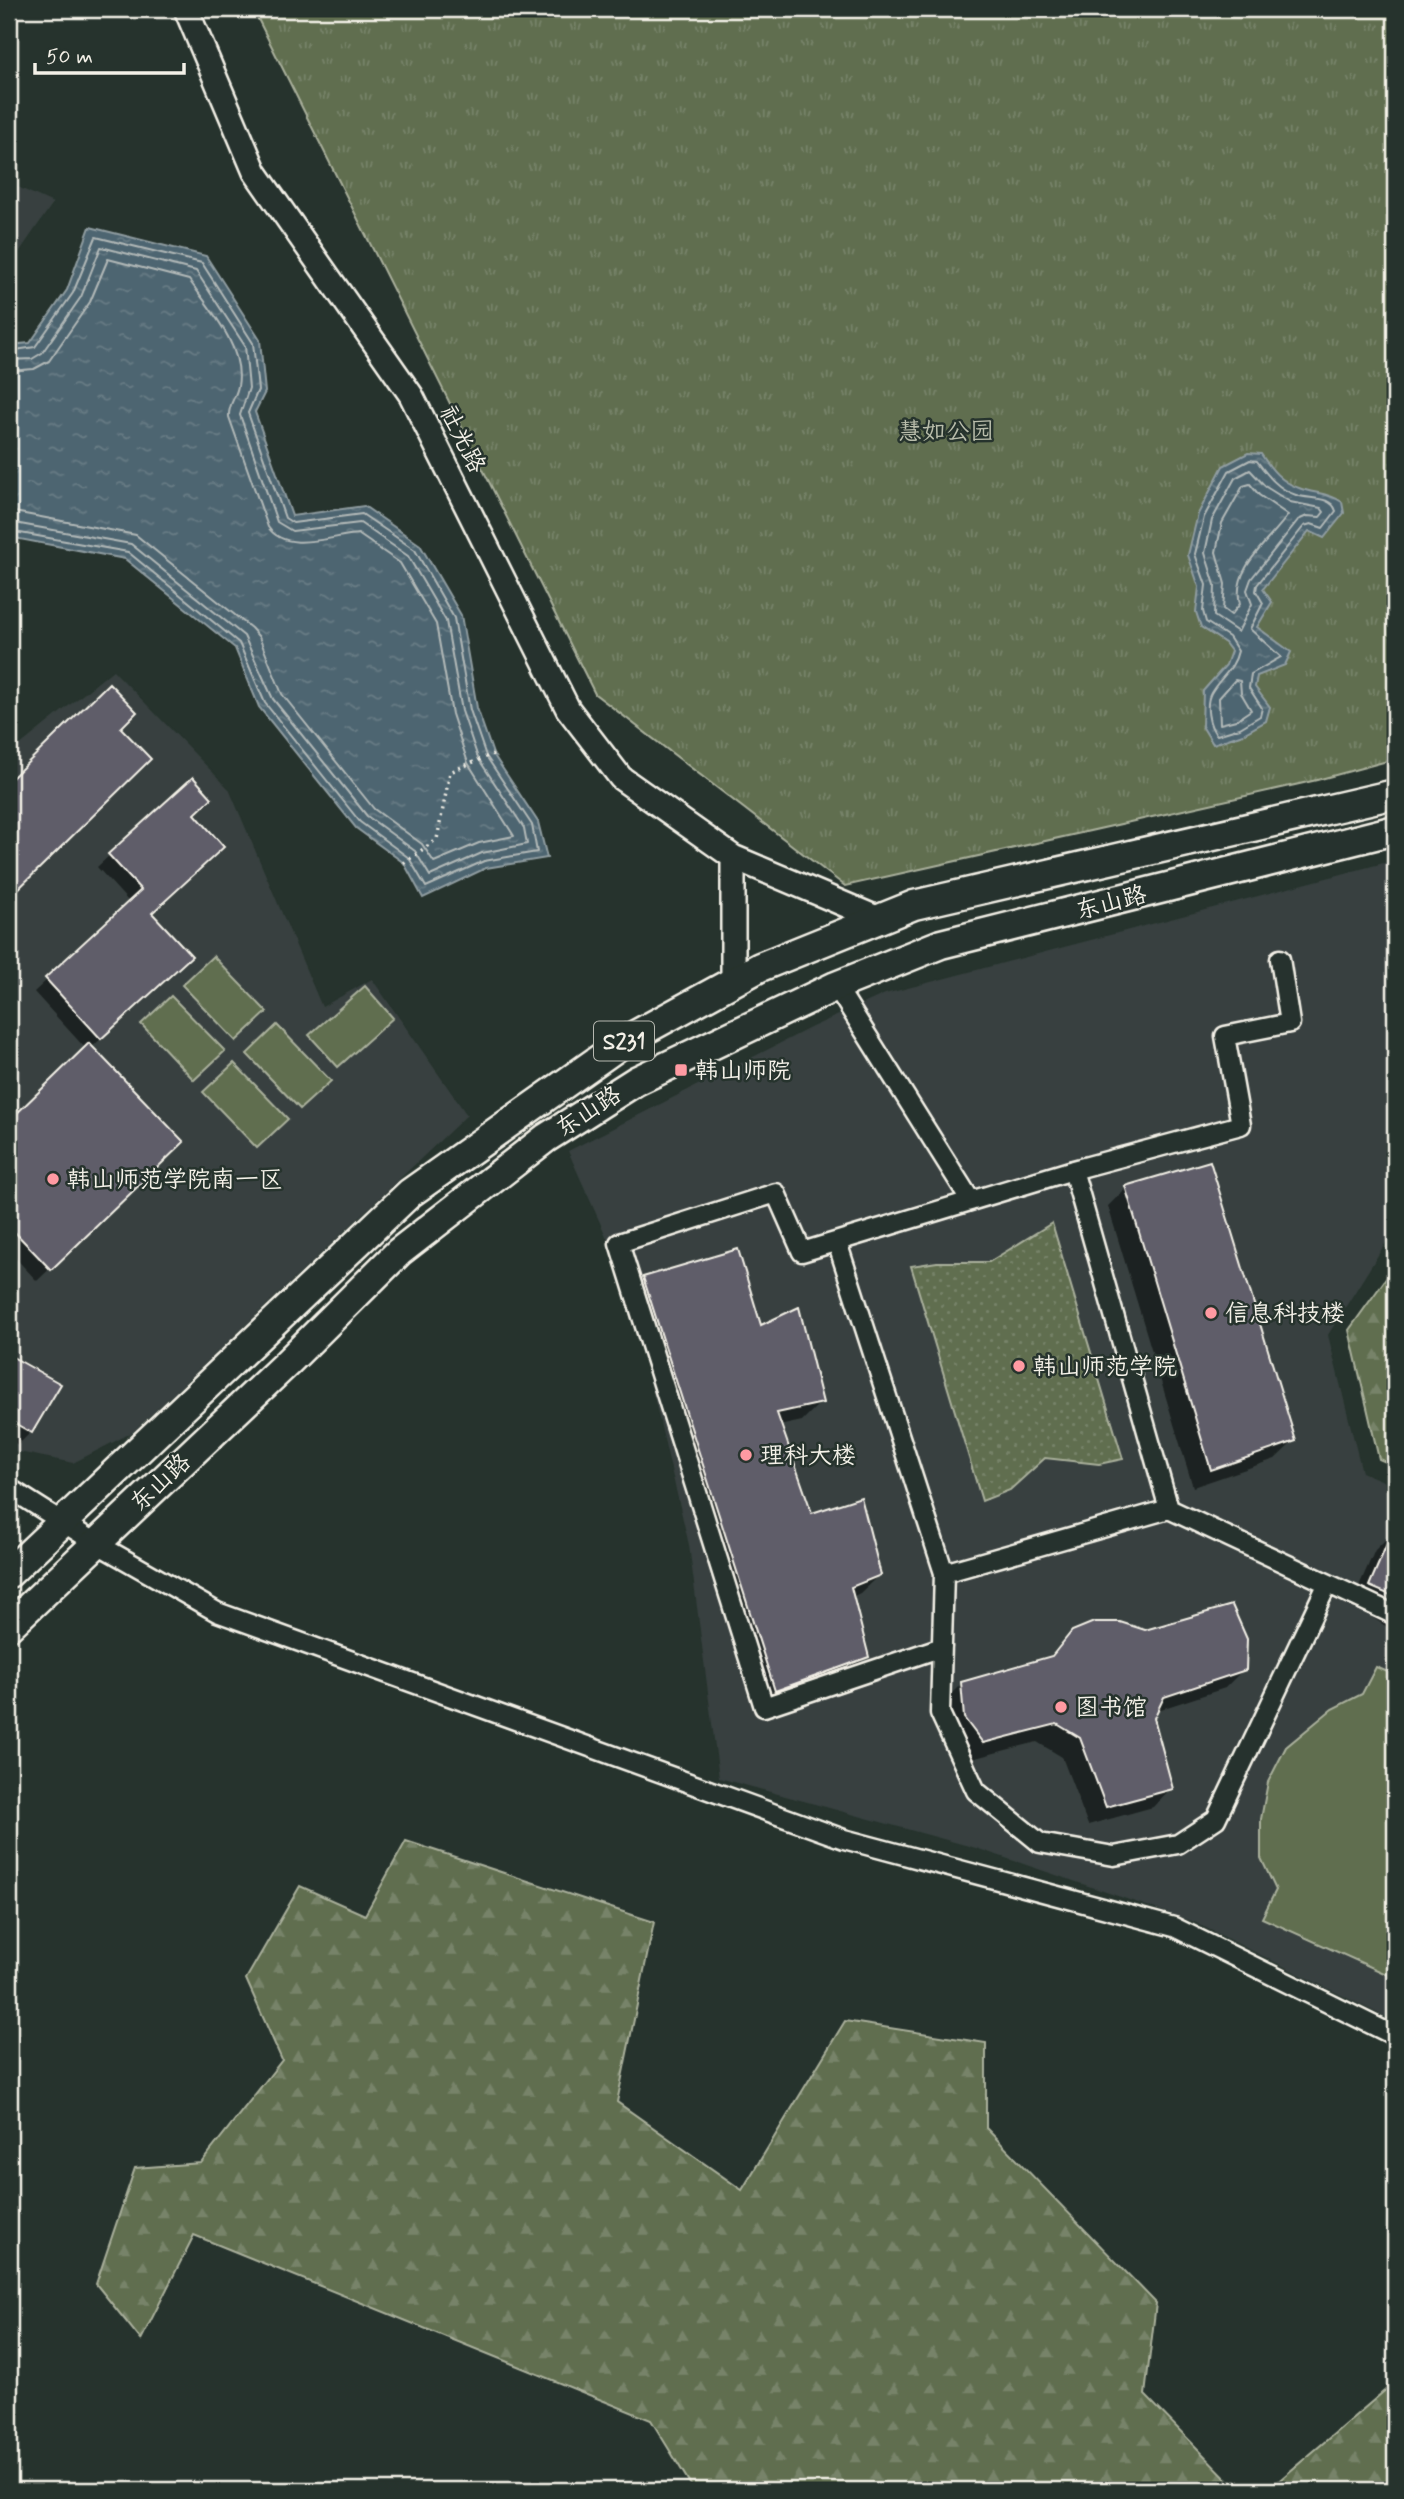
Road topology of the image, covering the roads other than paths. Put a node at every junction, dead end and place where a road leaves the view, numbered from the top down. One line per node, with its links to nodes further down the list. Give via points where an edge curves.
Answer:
1 (186, 9): 4 (street, 社光路, via 255,173 411,395 568,709 621,778)
2 (1395, 794): 5 (main road, 东山路 / S231, via 914,905)
3 (1395, 830): 8 (main road, 东山路 / S231, via 942,944)
4 (733, 856): 5 (street, 社光路); 7 (street)
5 (879, 919): 7 (main road, 东山路 / S231)
6 (1280, 959): 9 (street, via 1290,1023 1225,1036 1241,1125)
7 (733, 982): 14 (main road, 东山路 / S231, via 628,1039 410,1193)
8 (836, 986): 10 (street); 15 (main road, 东山路 / S231, via 636,1081 546,1138 399,1252)
9 (1073, 1170): 10 (street); 13 (street)
10 (971, 1201): 11 (street)
11 (837, 1242): 17 (street); 21 (street, via 803,1252 776,1192 619,1243 764,1707)
12 (9, 1488): 14 (street)
13 (1169, 1509): 17 (street); 18 (street)
14 (63, 1522): 15 (street); 16 (main road, 东山路 / S231)
15 (94, 1542): 20 (main road, 东山路 / S231); 22 (street, via 217,1612 844,1839 1174,1927)
16 (9, 1573)
17 (944, 1573): 21 (street)
18 (1327, 1585): 19 (street); 21 (street, via 1216,1819 1178,1844 1114,1856 1040,1843 976,1791 940,1713)
19 (1395, 1615)
20 (9, 1626)
21 (942, 1647)
22 (1395, 2036)

